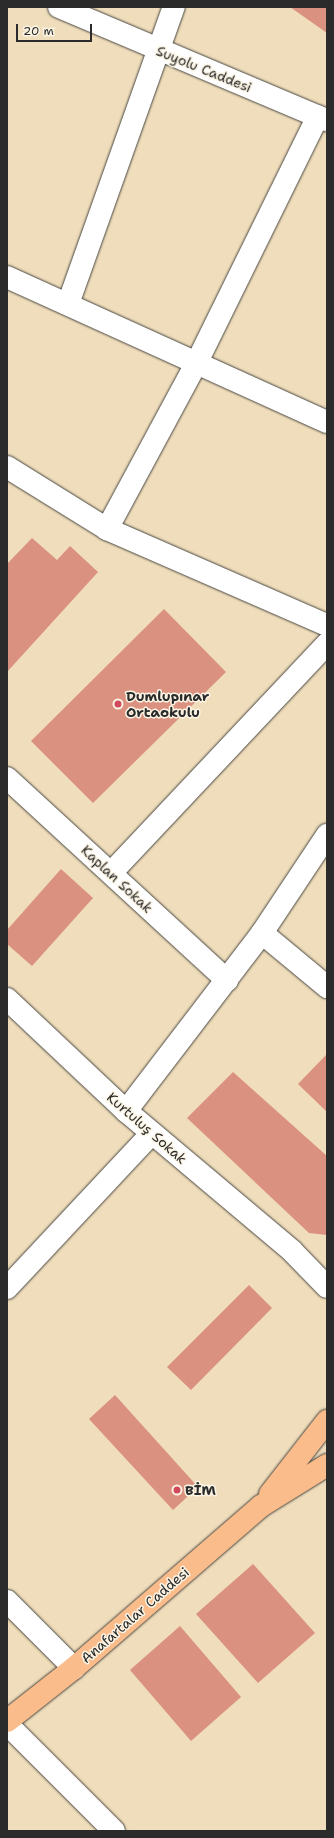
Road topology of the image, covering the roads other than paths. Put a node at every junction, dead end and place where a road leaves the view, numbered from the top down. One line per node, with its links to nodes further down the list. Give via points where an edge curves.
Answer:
1 (59, 7): 3 (street, Suyolu Caddesi)
2 (174, 7): 4 (street)
3 (88, 13): 4 (street, Suyolu Caddesi)
4 (161, 51): 5 (street, Suyolu Caddesi); 7 (street)
5 (323, 118): 8 (street)
6 (7, 277): 7 (street)
7 (68, 304): 8 (street)
8 (196, 364): 9 (street); 11 (street)
9 (327, 422)
10 (7, 467): 11 (street)
11 (107, 529): 12 (street)
12 (327, 626)
13 (327, 644): 16 (street)
14 (7, 778): 16 (street, Kaplan Sokak)
15 (327, 835): 17 (street)
16 (111, 874): 18 (street, Kaplan Sokak)
17 (262, 933): 18 (street); 19 (street)
18 (227, 980): 21 (street)
19 (327, 987)
20 (7, 999): 21 (street, Kurtuluş Sokak)
21 (126, 1111): 22 (street, Kurtuluş Sokak)
22 (152, 1133): 23 (street, Kurtuluş Sokak); 26 (street)
23 (292, 1251): 24 (street); 25 (street, Kurtuluş Sokak)
24 (327, 1263)
25 (327, 1286)
26 (7, 1288)
27 (327, 1421): 29 (main road)
28 (327, 1465): 29 (main road)
29 (261, 1506): 31 (main road, Anafartalar Caddesi)
30 (7, 1601): 31 (street)
31 (74, 1668): 32 (main road, Anafartalar Caddesi)
32 (7, 1721)
33 (7, 1724): 34 (street)
34 (114, 1831)

